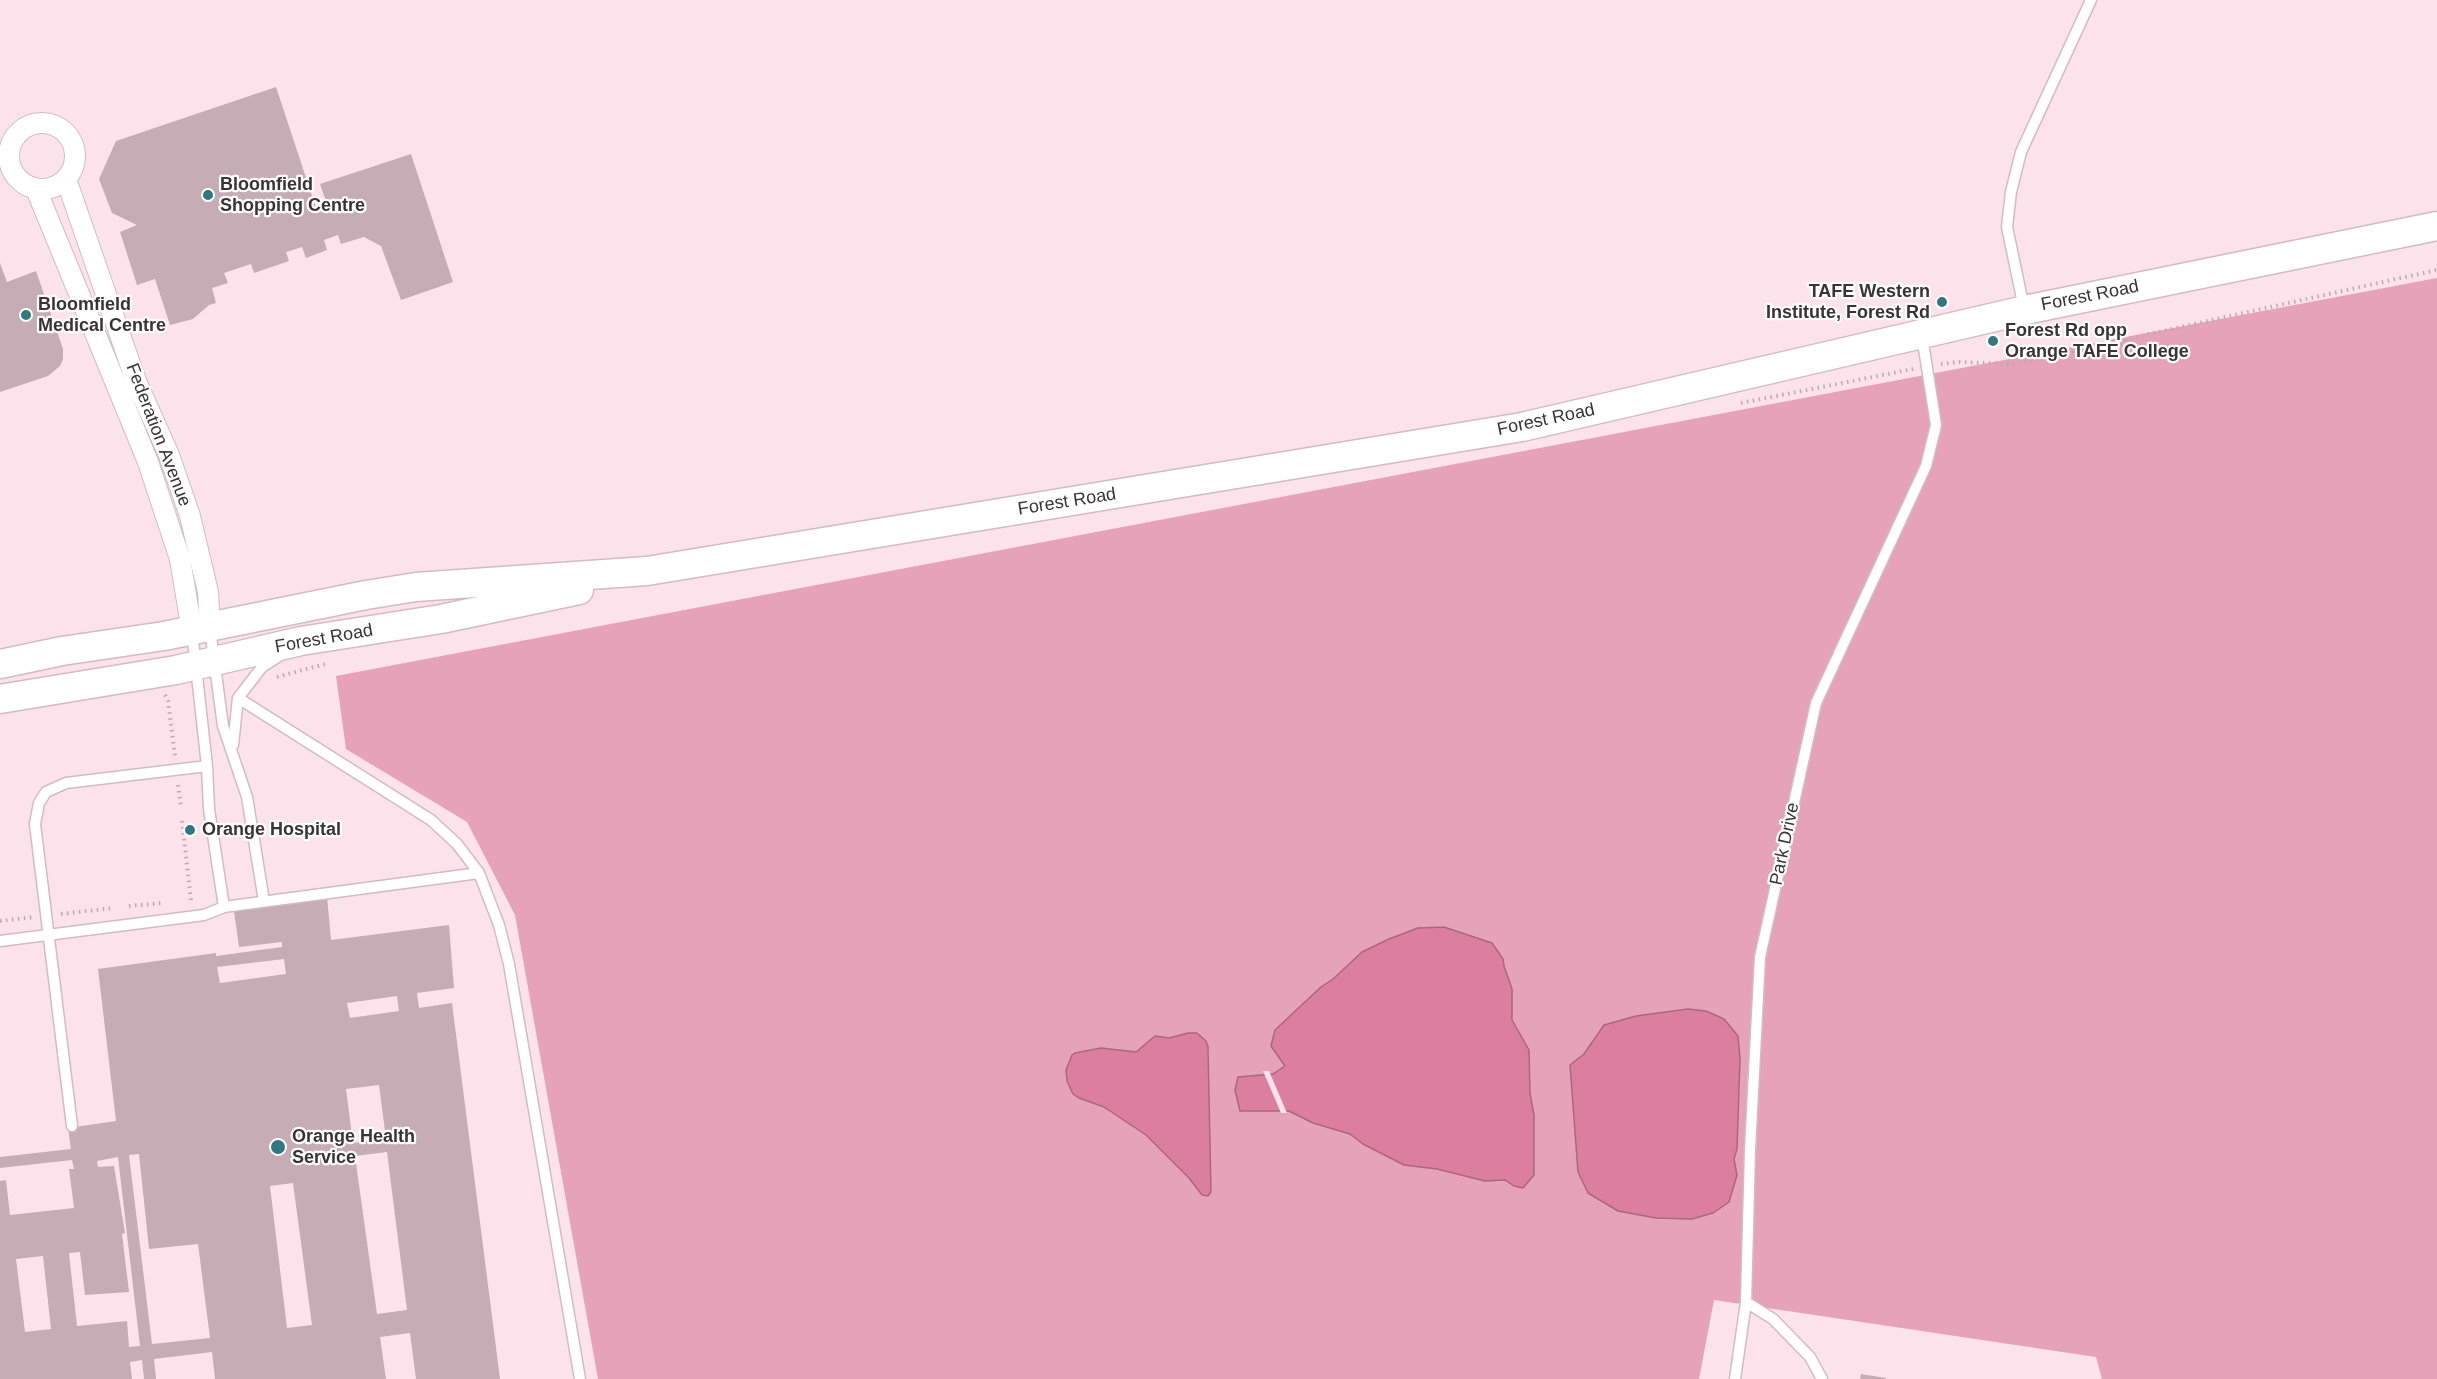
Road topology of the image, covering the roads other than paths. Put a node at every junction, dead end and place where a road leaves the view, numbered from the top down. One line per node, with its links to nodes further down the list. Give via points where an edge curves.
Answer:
1 (2091, 0): 6 (lane, via 2021,152 2011,192 2007,227)
2 (5, 168): 3 (street, via 15,136 28,125 45,123 64,131 74,147 74,164); 4 (street)
3 (66, 178): 4 (street, via 52,188); 9 (street, Federation Avenue, via 136,381 169,455 190,516 208,592)
4 (36, 189): 9 (street, Federation Avenue, via 148,462)
5 (2437, 226): 6 (main road, Forest Road)
6 (2025, 310): 7 (main road, Forest Road)
7 (1921, 335): 8 (main road, Forest Road, via 1522,427); 23 (lane, Park Drive, via 1936,425 1926,466 1816,703 1760,957)
8 (647, 571): 9 (main road, Forest Road, via 416,587); 10 (main road, Forest Road, via 614,583 441,619)
9 (201, 629): 11 (lane); 11 (lane); 12 (main road, Forest Road)
10 (301, 641): 11 (main road, Forest Road); 13 (lane, via 262,667)
11 (206, 663): 14 (main road, Forest Road); 15 (lane); 16 (lane)
12 (0, 664)
13 (238, 698): 15 (lane); 17 (lane, via 431,820 457,844)
14 (0, 699)
15 (233, 752): 18 (lane, via 247,797)
16 (207, 766): 19 (lane, via 209,809); 20 (lane, via 66,783 46,792 39,803 35,824)
17 (479, 873): 18 (lane); 24 (lane, via 509,964)
18 (264, 901): 19 (lane)
19 (224, 907): 20 (lane, via 204,915)
20 (47, 935): 21 (lane); 22 (lane)
21 (0, 941)
22 (72, 1126)
23 (1746, 1302): 25 (lane, Park Drive); 26 (lane, via 1773,1319 1810,1357)
24 (580, 1379)
25 (1735, 1379)
26 (1822, 1379)

